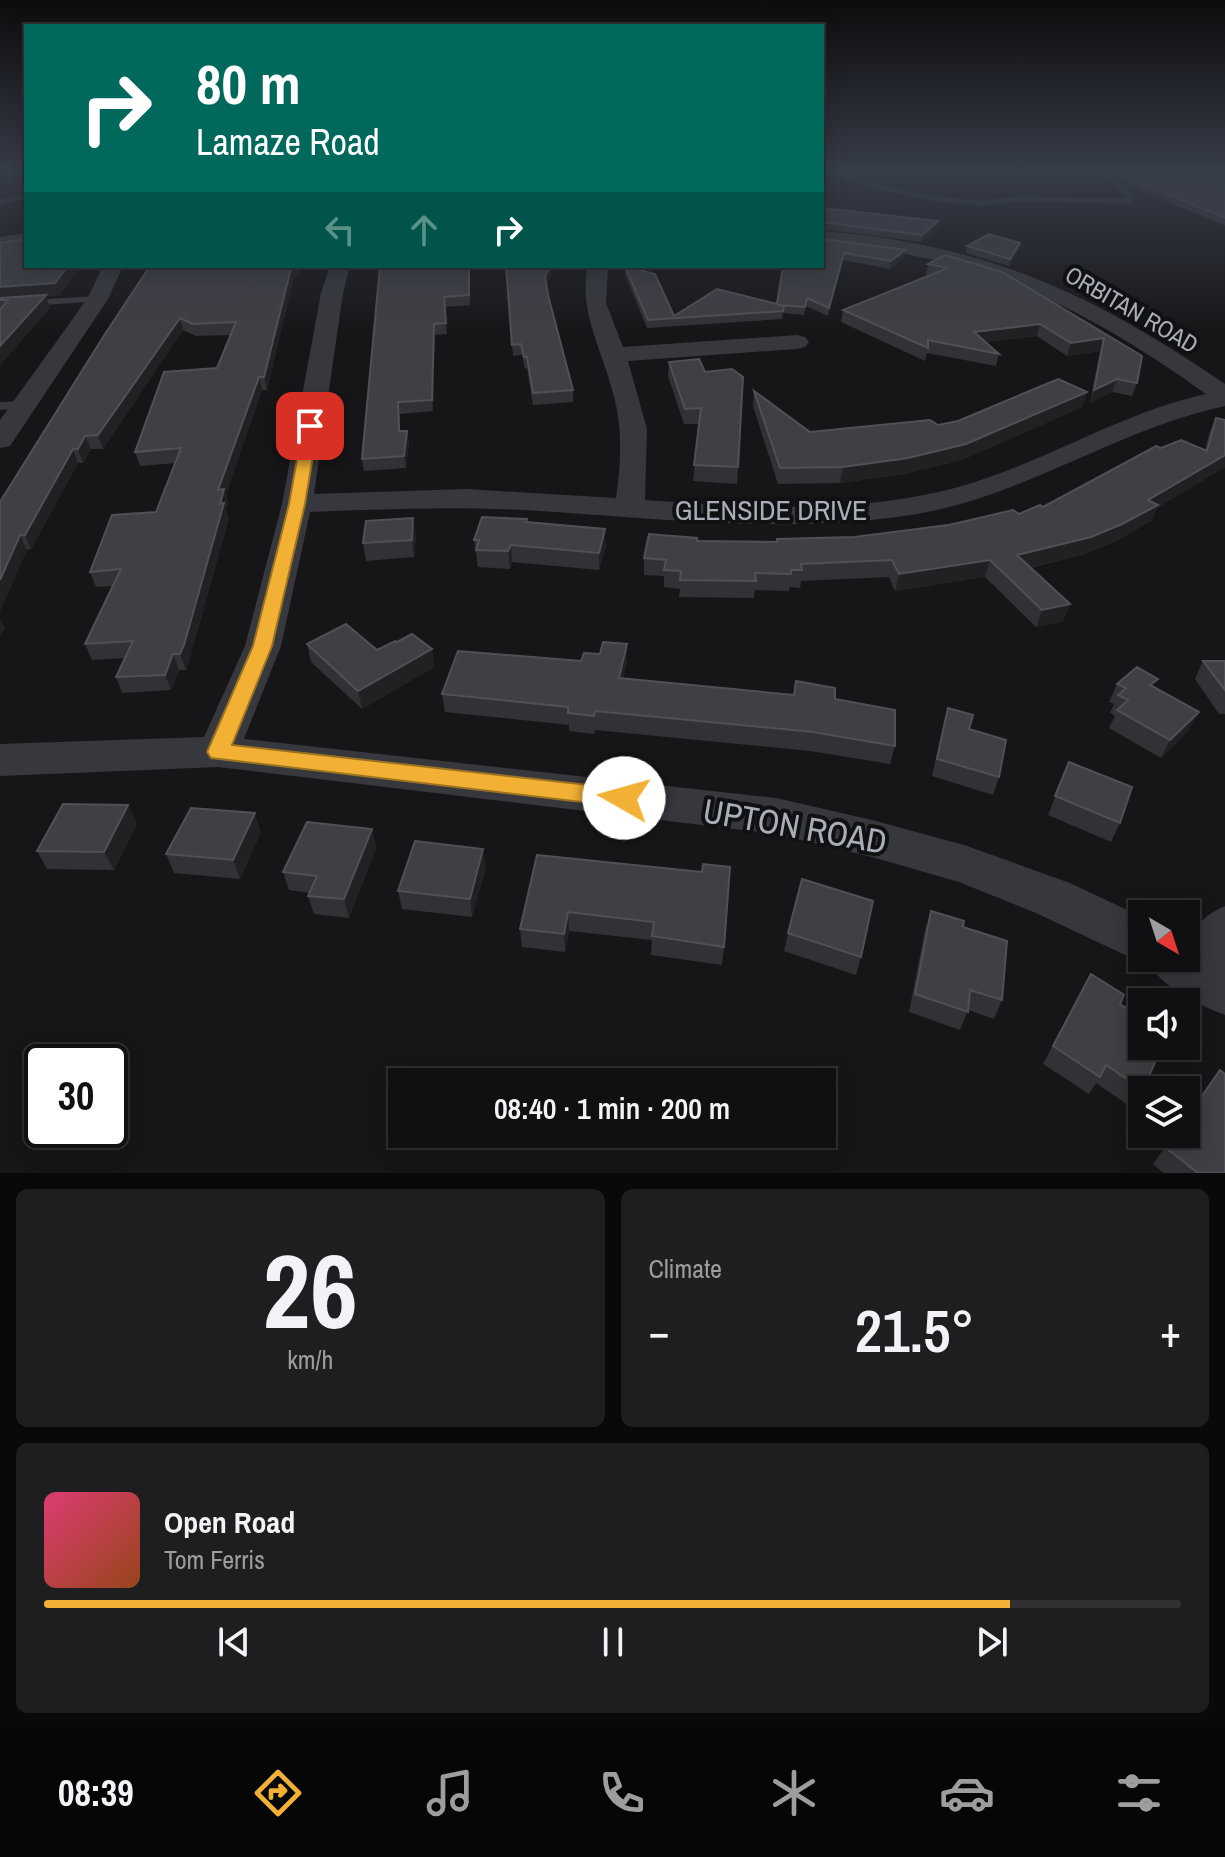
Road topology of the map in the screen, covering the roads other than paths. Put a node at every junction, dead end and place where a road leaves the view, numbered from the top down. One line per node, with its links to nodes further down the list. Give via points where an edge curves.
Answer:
1 (824, 237): 11 (street, ORBITAN ROAD, via 937,254 1024,280 1187,369)
2 (24, 239): 3 (street)
3 (0, 243)
4 (112, 268): 7 (street)
5 (339, 268): 14 (street)
6 (598, 268): 10 (street, via 595,312)
7 (97, 299): 8 (lane); 12 (street)
8 (0, 305)
9 (797, 342): 10 (street)
10 (614, 355): 15 (street, via 635,432)
11 (1225, 397): 15 (street, GLENSIDE DRIVE, via 1186,404 1007,481 931,503 848,515)
12 (12, 406): 13 (street)
13 (0, 440)
14 (297, 504): 15 (street, GLENSIDE DRIVE, via 489,499); 16 (street, via 263,646)
15 (629, 508)
16 (218, 752): 17 (street, UPTON ROAD); 19 (street, UPTON ROAD, via 776,816 989,871)
17 (0, 760)
18 (1225, 928): 20 (street)
19 (1128, 934)
20 (1198, 974)

